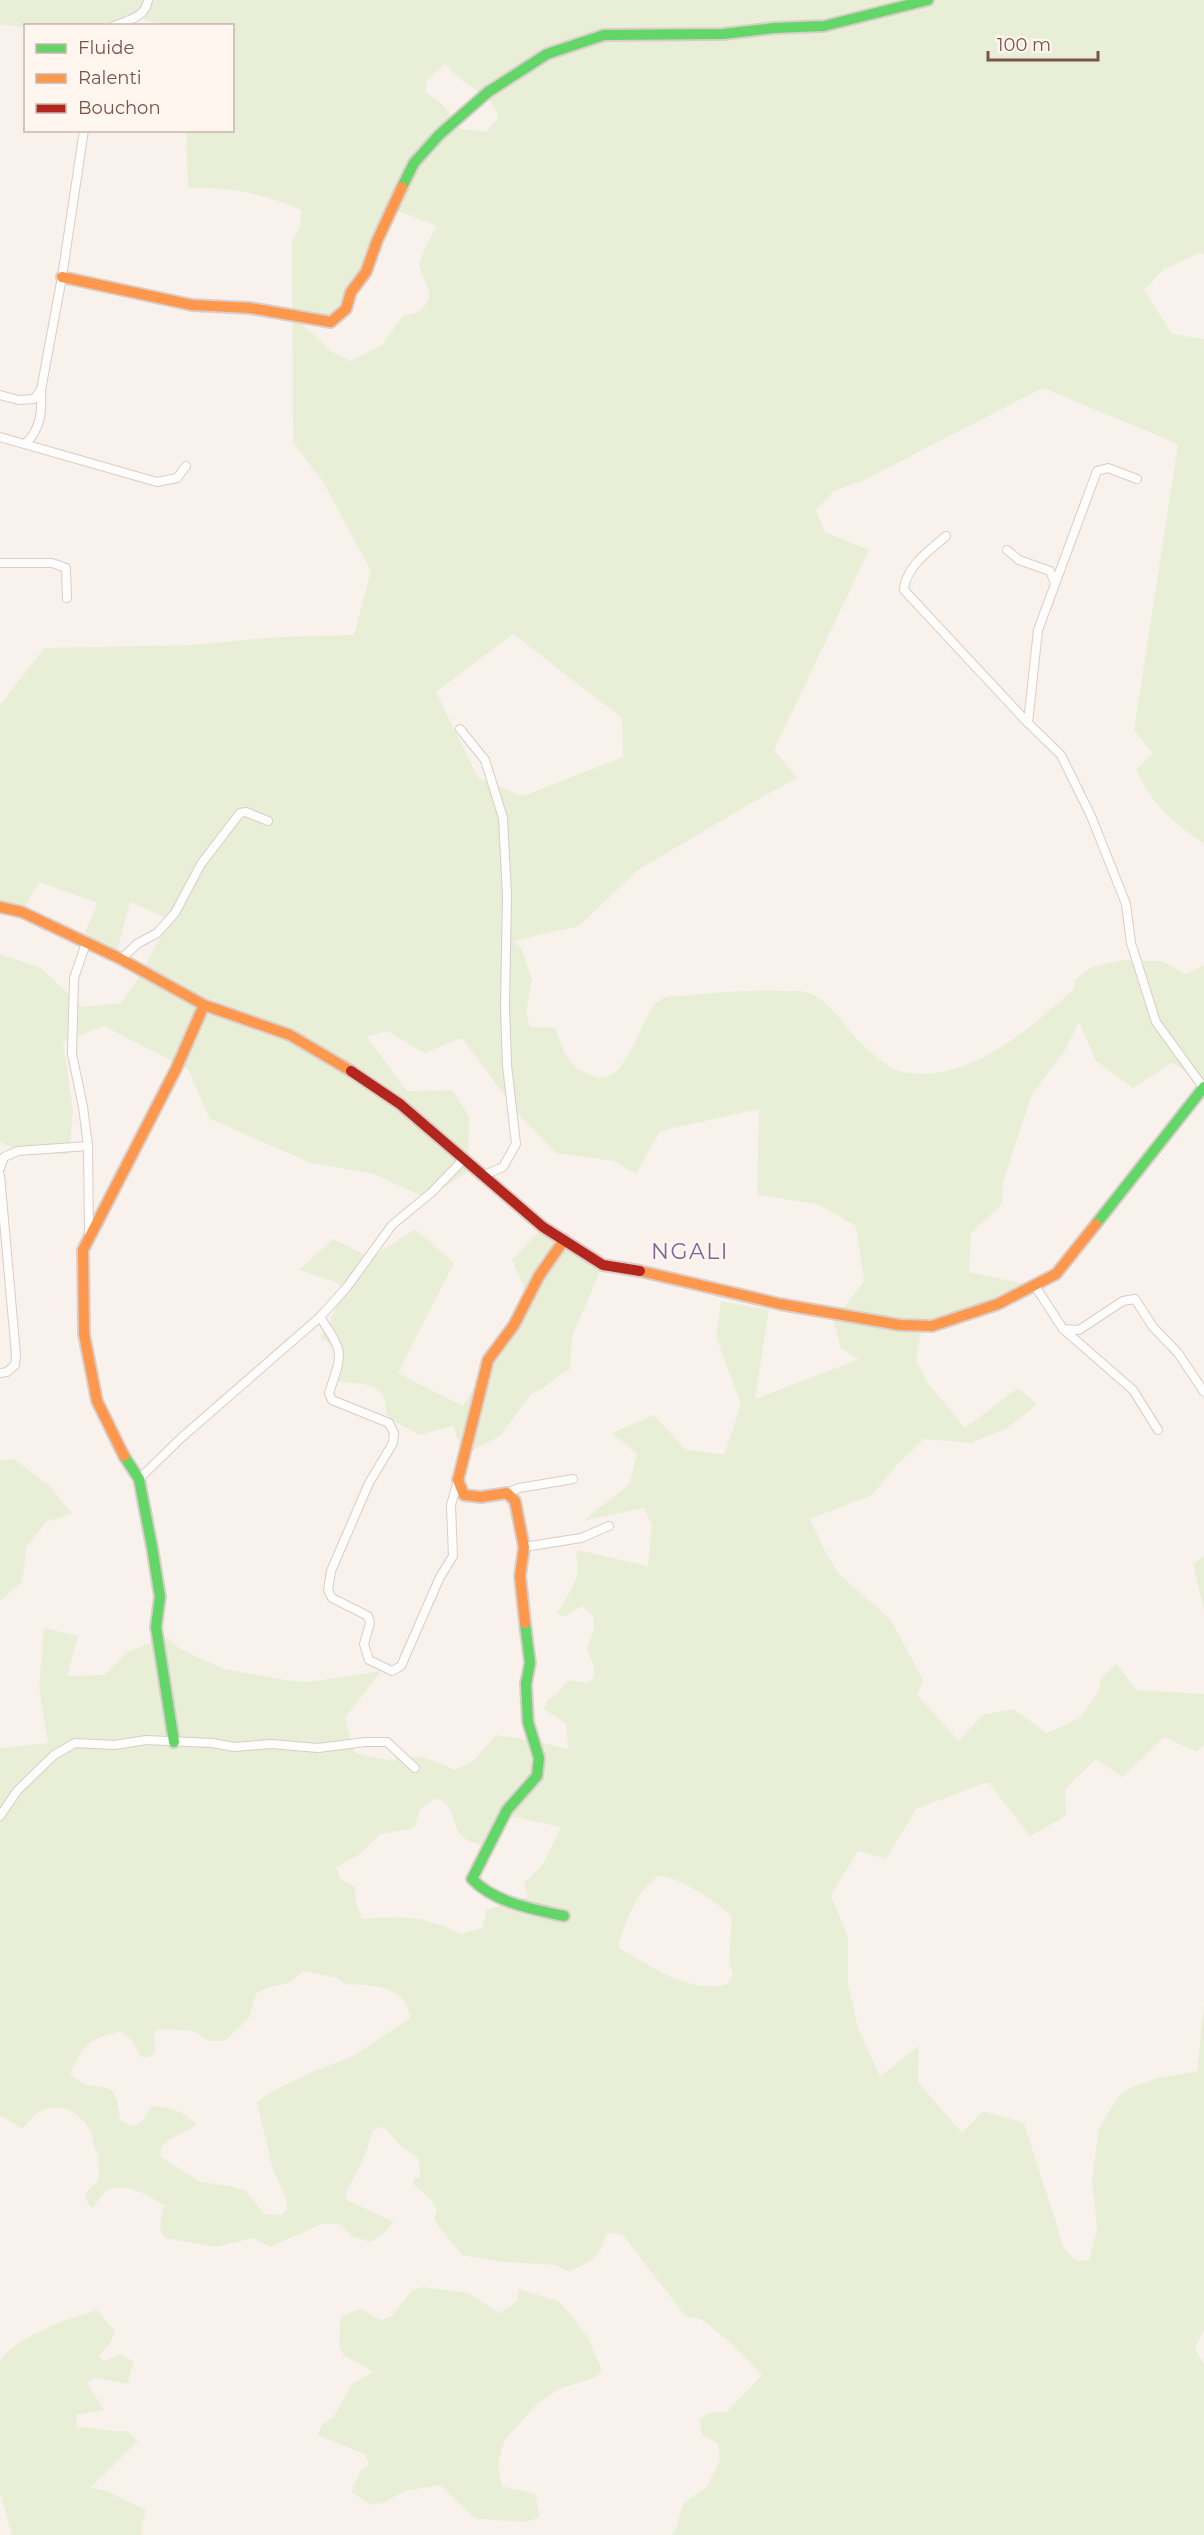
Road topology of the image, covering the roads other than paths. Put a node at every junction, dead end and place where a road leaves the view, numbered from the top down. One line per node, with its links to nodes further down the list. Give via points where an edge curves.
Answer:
1 (148, 0): 3 (street, via 138,17)
2 (927, 0): 5 (street, via 824,26 723,34 604,34 547,54 488,92 414,163 366,272 351,292 346,309 331,322 250,308 192,305)
3 (119, 24)
4 (84, 132): 5 (street)
5 (62, 277): 6 (street)
6 (41, 390): 7 (street, via 34,399); 9 (street, via 42,408 36,433)
7 (0, 395)
8 (0, 437): 9 (street)
9 (26, 443): 10 (street, via 157,482 177,478)
10 (186, 466)
11 (1137, 480): 15 (street, via 1108,468 1097,471)
12 (946, 536): 17 (street, via 920,559 904,580 904,590)
13 (1007, 550): 15 (street, via 1019,560 1050,571)
14 (0, 563): 16 (street, via 52,563 66,568)
15 (1054, 581): 17 (street, via 1038,630)
16 (67, 598)
17 (1028, 723): 24 (street, via 1061,755 1092,816 1126,904 1131,943 1155,1022)
18 (460, 729): 29 (street, via 485,760 502,818 507,895 506,1054 516,1144 502,1167)
19 (268, 820): 22 (street, via 240,813 201,864 175,913 157,933)
20 (0, 907): 21 (street, via 22,912)
21 (86, 943): 22 (street); 25 (street, via 74,978 72,1054)
22 (121, 958): 23 (street)
23 (204, 1005): 26 (street, via 290,1035 341,1064 400,1104); 30 (street, via 176,1069)
24 (1204, 1087): 32 (street, via 1056,1274)
25 (87, 1146): 27 (street, via 18,1150 4,1157); 30 (street)
26 (464, 1159): 29 (street); 33 (street, via 392,1226)
27 (0, 1168)
28 (0, 1175): 35 (street, via 16,1356 15,1365)
29 (482, 1176): 31 (street)
30 (89, 1235): 38 (street, via 83,1250 84,1334 98,1401 124,1457)
31 (564, 1240): 32 (street, via 603,1265 780,1304 900,1325 932,1326 998,1304); 40 (street, via 538,1276 514,1325 488,1360)
32 (1035, 1286): 34 (street)
33 (320, 1317): 38 (street, via 225,1398); 40 (street, via 336,1342 340,1357 329,1393 332,1400 389,1423 394,1433 393,1443 369,1484 331,1571 328,1590 332,1598 368,1616 364,1644 369,1660 392,1671 401,1666 453,1556 451,1505)
34 (1063, 1329): 36 (street, via 1079,1330 1123,1301 1135,1299); 37 (street, via 1133,1390)
35 (0, 1373)
36 (1204, 1392)
37 (1158, 1430)
38 (139, 1479): 44 (street, via 160,1597 156,1627)
39 (573, 1479): 41 (street)
40 (458, 1480): 41 (street, via 464,1495)
41 (507, 1493): 43 (street, via 515,1501)
42 (609, 1526): 43 (street, via 581,1538)
43 (524, 1547): 47 (street, via 520,1576 530,1663 526,1684 528,1722 538,1758 537,1776 507,1810 472,1879 477,1887 526,1907)
44 (174, 1742): 45 (street, via 318,1748 387,1742); 46 (street, via 75,1743 54,1755 17,1791)
45 (415, 1768)
46 (0, 1816)
47 (564, 1916)

